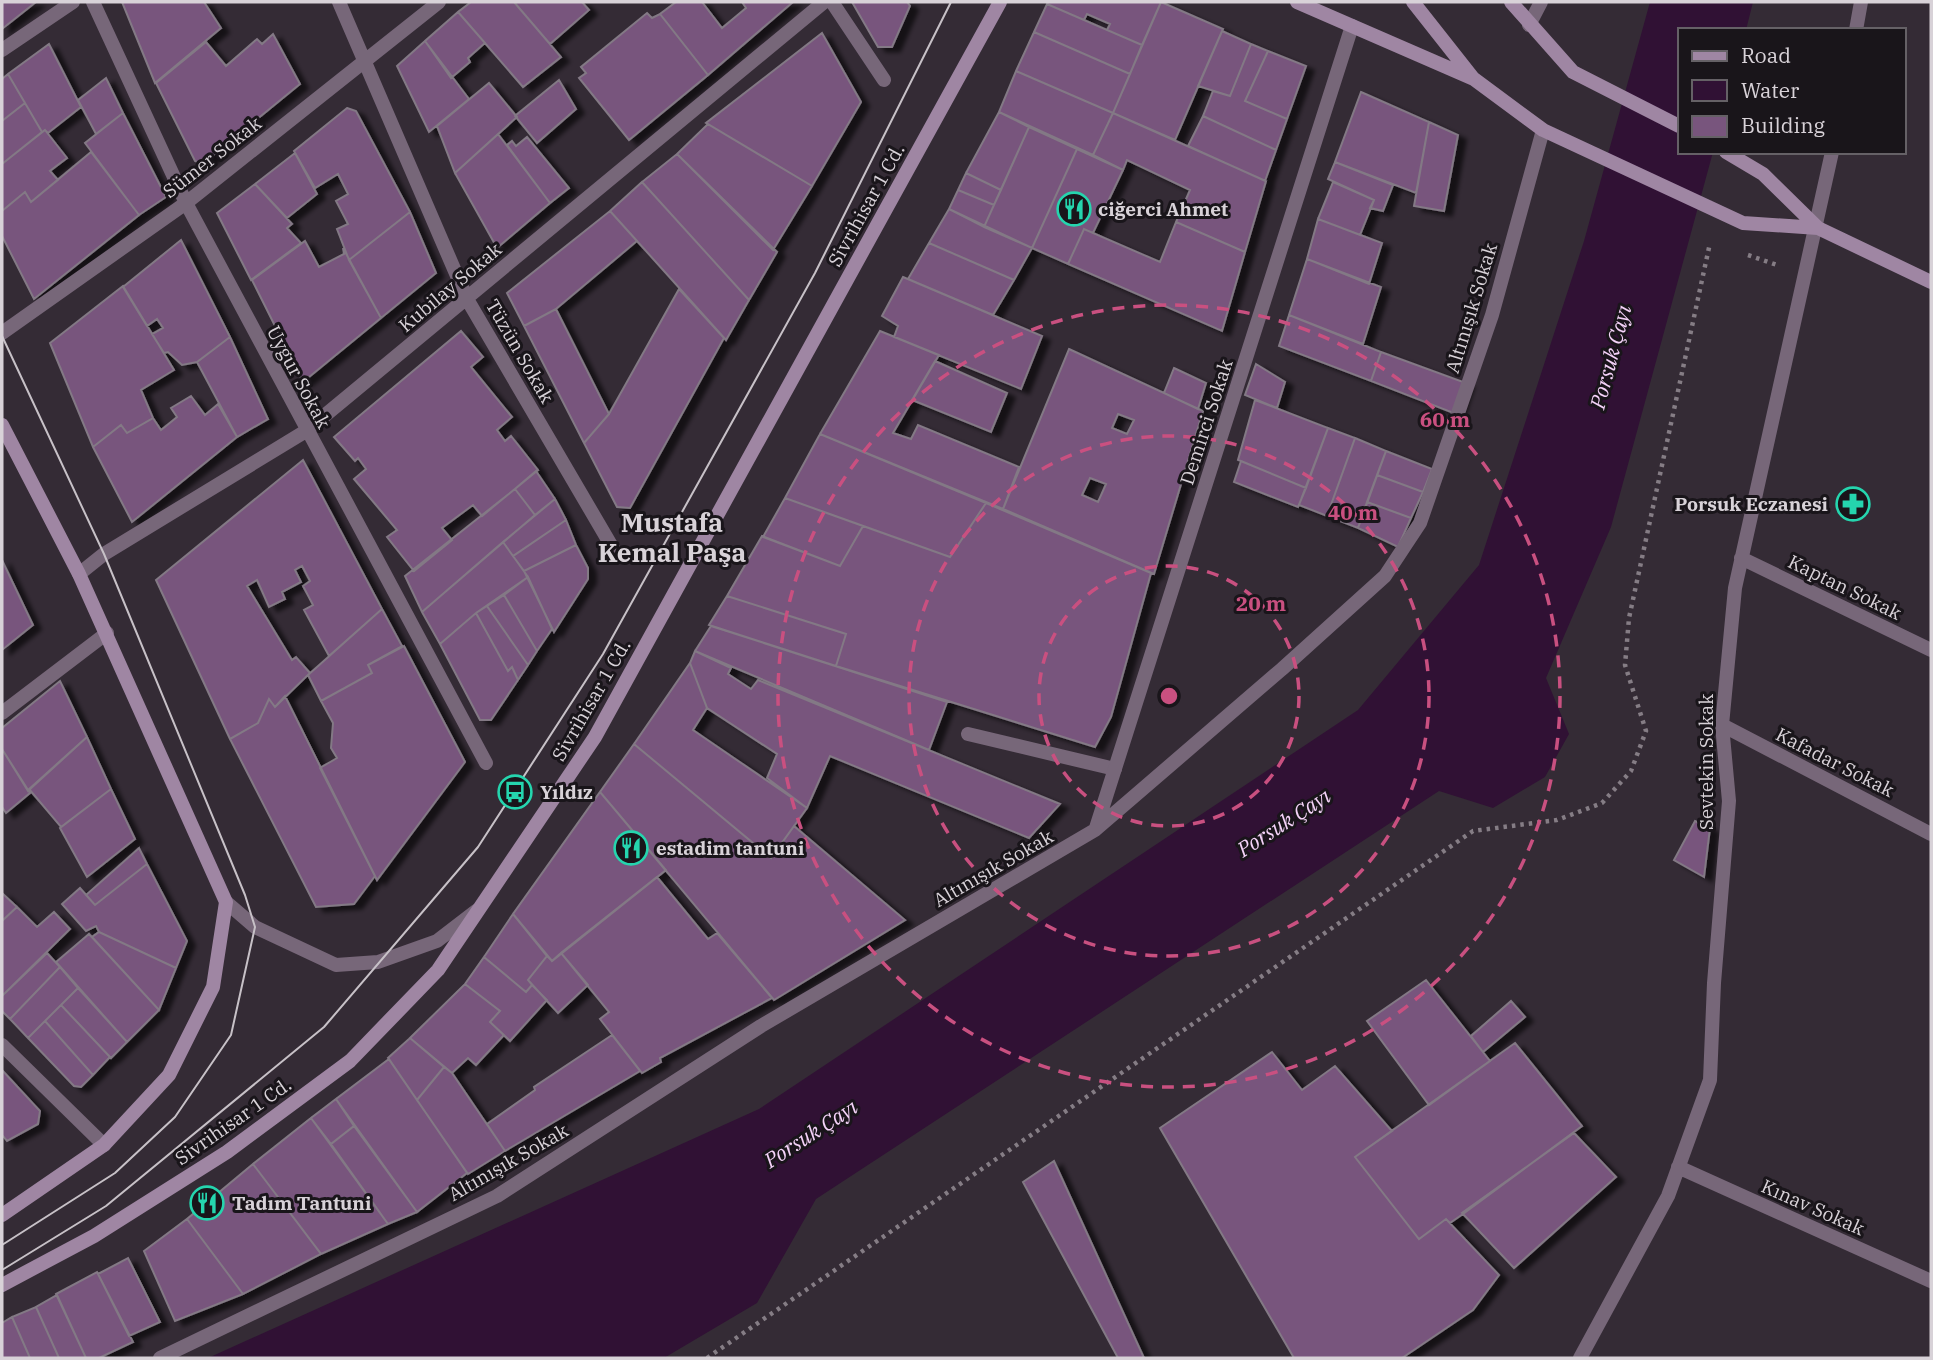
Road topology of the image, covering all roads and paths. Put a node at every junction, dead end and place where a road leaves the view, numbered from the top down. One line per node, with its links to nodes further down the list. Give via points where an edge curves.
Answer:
1 (73, 2): 16 (street)
2 (93, 2): 24 (street, Uygur Sokak)
3 (339, 2): 17 (street, Tüzün Sokak)
4 (439, 2): 17 (street, Sümer Sokak)
5 (824, 2): 30 (street, Kubilay Sokak)
6 (832, 2): 19 (street)
7 (1000, 2): 47 (main road, Sivrihisar 1 Cd., via 595,737)
8 (1297, 2): 14 (main road)
9 (1413, 2): 18 (main road)
10 (1511, 2): 13 (main road)
11 (1541, 2): 13 (street)
12 (1861, 2): 15 (street)
13 (1529, 25): 20 (main road, via 1573,72)
14 (1352, 26): 18 (main road); 43 (street, Demirci Sokak)
15 (1856, 28)
16 (2, 50)
17 (364, 63): 24 (street, Sümer Sokak); 30 (street, Tüzün Sokak)
18 (1474, 79): 21 (main road)
19 (884, 80)
20 (1678, 125)
21 (1543, 130): 25 (main road, via 1743,223); 44 (street, Altınışık Sokak, via 1492,315 1420,523 1385,576)
22 (1729, 154): 25 (main road, via 1763,174)
23 (1832, 154): 25 (street, Sevtekin Sokak)
24 (186, 203): 31 (street, Sümer Sokak); 33 (street, Uygur Sokak)
25 (1818, 228): 28 (street, Sevtekin Sokak); 29 (main road)
26 (1721, 246): 55 (path, via 1709,242 1629,618 1625,665 1646,731 1631,771 1602,803 1557,820 1473,831)
27 (1747, 255): 28 (path)
28 (1807, 276): 35 (street, Sevtekin Sokak)
29 (1931, 282)
30 (467, 299): 33 (street, Kubilay Sokak); 34 (street, Tüzün Sokak)
31 (2, 333)
32 (2, 425): 36 (main road)
33 (306, 431): 36 (street, Kubilay Sokak, via 104,554); 42 (street, Uygur Sokak)
34 (618, 557)
35 (1741, 558): 38 (street, Kaptan Sokak); 40 (street, Sevtekin Sokak)
36 (79, 574): 37 (main road)
37 (107, 633): 39 (street); 46 (main road)
38 (1931, 650)
39 (2, 713)
40 (1722, 725): 45 (street, Kafadar Sokak); 50 (street, Sevtekin Sokak, via 1729,801 1710,1080)
41 (968, 734): 43 (street)
42 (486, 764)
43 (1115, 769): 44 (street, Demirci Sokak)
44 (1095, 830): 54 (street, Altınışık Sokak, via 761,1026 497,1196)
45 (1931, 834)
46 (226, 902): 47 (street, via 255,927 336,965 378,962 437,941); 49 (main road, via 214,987 169,1075)
47 (481, 907): 53 (main road, Sivrihisar 1 Cd., via 438,970 350,1061 227,1152 94,1236)
48 (2, 1045): 49 (street)
49 (104, 1145): 51 (main road)
50 (1678, 1167): 52 (street, Kınav Sokak); 56 (street, Sevtekin Sokak, via 1668,1195)
51 (2, 1215)
52 (1931, 1282)
53 (2, 1285)
54 (160, 1358)
55 (707, 1358)
56 (1580, 1358)

